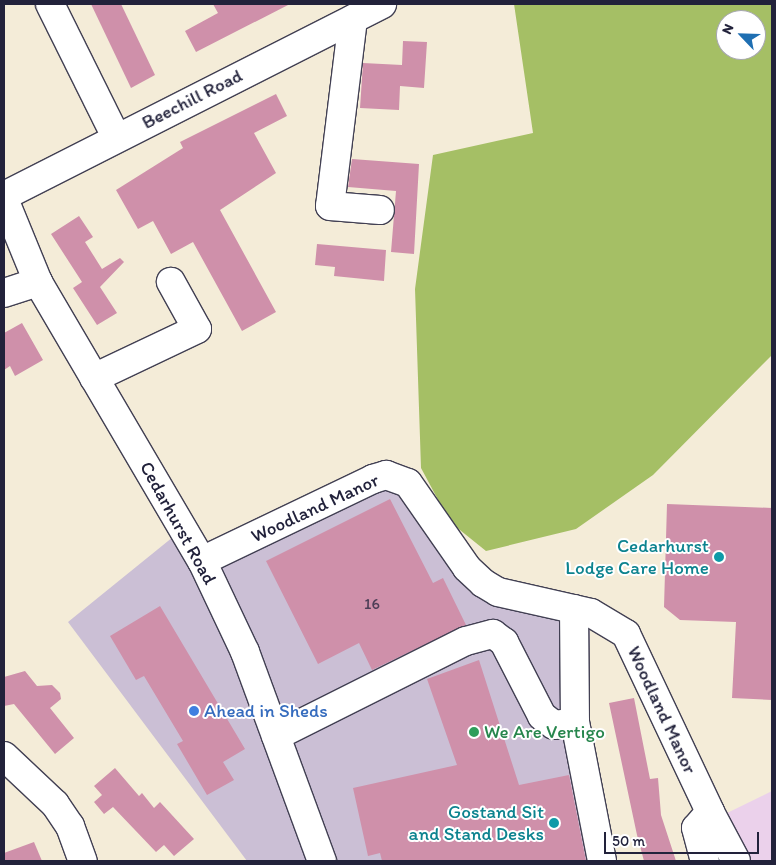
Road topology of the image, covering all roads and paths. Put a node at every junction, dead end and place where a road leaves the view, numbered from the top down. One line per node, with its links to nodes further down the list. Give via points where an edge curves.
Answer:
1 (50, 4): 4 (street)
2 (382, 4): 3 (street, Beechill Road)
3 (353, 19): 4 (street, Beechill Road); 6 (street, via 330,206)
4 (116, 137): 5 (street, Beechill Road)
5 (4, 198): 7 (street, Cedarhurst Road)
6 (380, 210)
7 (38, 282): 9 (street); 10 (street, Cedarhurst Road)
8 (171, 282): 10 (street, via 197,329)
9 (4, 293)
10 (94, 378): 11 (street, Cedarhurst Road)
11 (202, 561): 12 (street, Woodland Manor, via 386,475 398,477 416,491 467,568 483,583 498,592); 14 (street, Cedarhurst Road, via 245,652)
12 (574, 609): 13 (street); 16 (street, Woodland Manor, via 626,634)
13 (575, 722): 14 (street, via 554,725 542,716 504,642 493,634 466,641); 19 (street)
14 (276, 736): 18 (street, Cedarhurst Road)
15 (4, 756): 17 (street, via 55,804 70,826)
16 (710, 812): 20 (street, via 696,828); 21 (street, Woodland Manor)
17 (83, 861)
18 (322, 861)
19 (602, 861)
20 (705, 861)
21 (736, 861)

